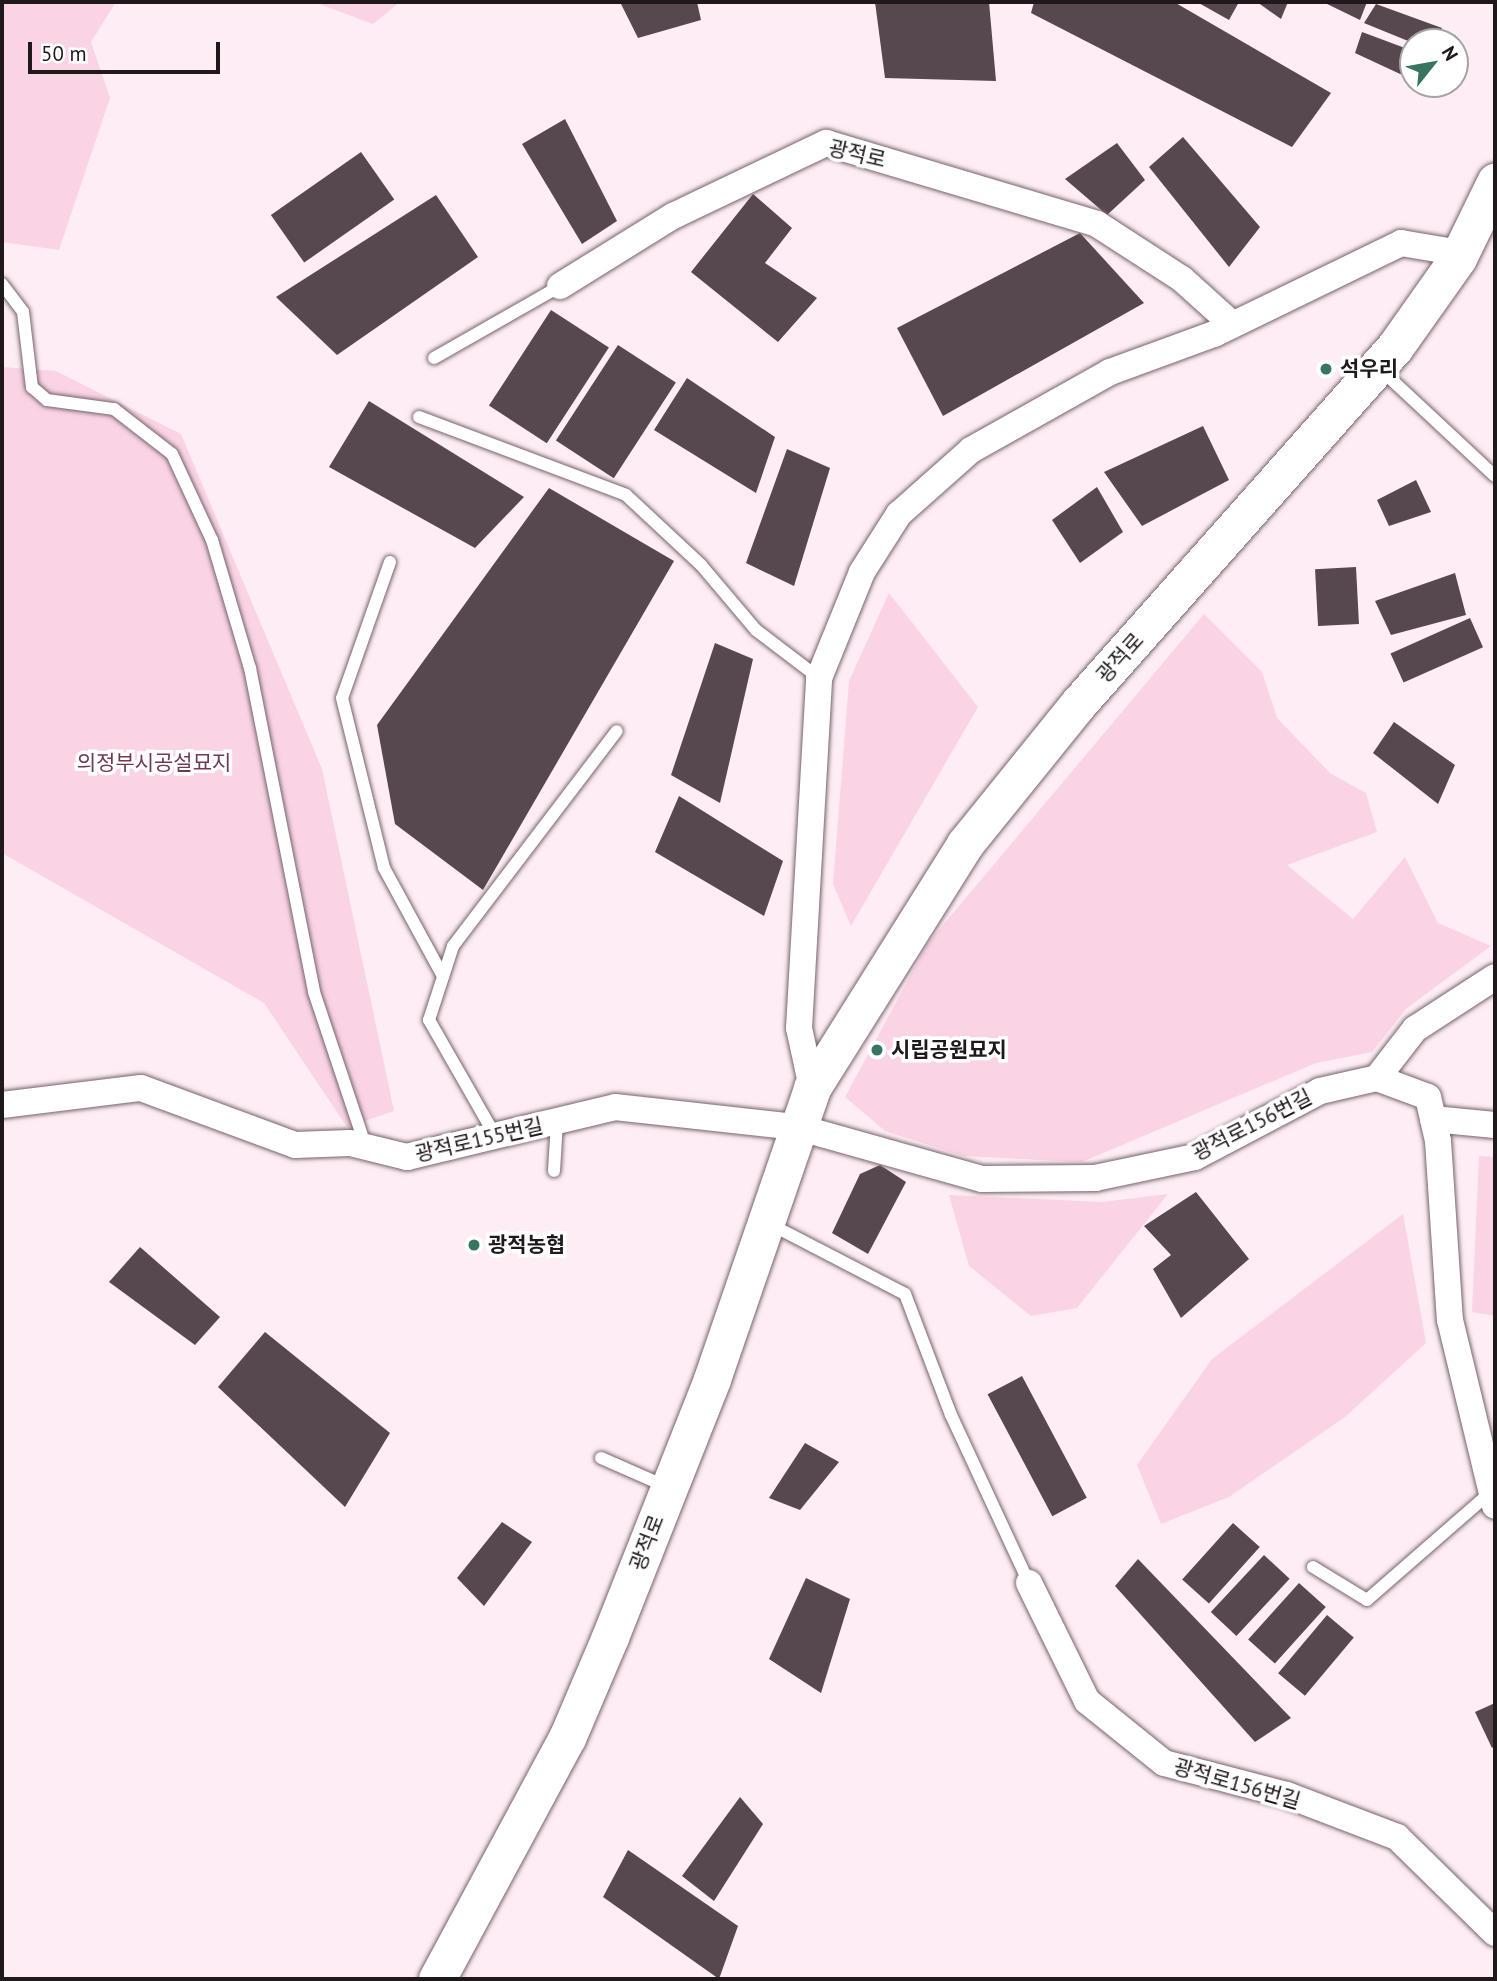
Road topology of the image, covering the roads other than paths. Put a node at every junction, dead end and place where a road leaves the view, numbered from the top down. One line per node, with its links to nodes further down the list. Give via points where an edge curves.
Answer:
1 (1495, 182): 2 (main road, 광적로)
2 (1460, 253): 5 (street, via 1401,243); 7 (main road, 광적로)
3 (2, 284): 23 (lane, via 23,312 32,387 47,401 114,409 172,454 212,540 250,668 314,992)
4 (560, 286): 5 (street, 광적로, via 673,216 826,143 1097,224 1182,279); 6 (lane)
5 (1232, 324): 11 (street, via 1088,384 971,450 918,491 862,572)
6 (434, 358)
7 (1379, 368): 9 (lane); 16 (main road, 광적로, via 1078,704 965,844)
8 (419, 417): 11 (lane, via 626,495 701,565 755,630)
9 (1495, 476)
10 (390, 562): 13 (lane, via 342,698 384,868)
11 (819, 678): 16 (street, via 799,1028)
12 (617, 731): 13 (lane, via 453,946)
13 (443, 976): 22 (lane, via 429,1020)
14 (1495, 977): 15 (street, via 1415,1029)
15 (1377, 1078): 18 (street, via 1428,1097); 21 (street, 광적로156번길, via 1320,1091 1195,1157 1095,1178 982,1179)
16 (812, 1088): 21 (main road, 광적로)
17 (2, 1105): 23 (street, 광적로155번길, via 141,1088 295,1145)
18 (1433, 1119): 20 (street); 28 (street, via 1450,1320)
19 (557, 1122): 21 (street, 광적로155번길, via 615,1107); 22 (street, 광적로155번길); 24 (lane)
20 (1495, 1125)
21 (797, 1127): 25 (main road, 광적로)
22 (496, 1138): 23 (street, 광적로155번길, via 407,1157)
23 (366, 1147)
24 (554, 1171)
25 (765, 1222): 27 (main road, 광적로); 30 (lane, via 905,1294 951,1415)
26 (601, 1458): 27 (lane)
27 (669, 1488): 32 (main road, 광적로, via 567,1738)
28 (1493, 1499): 29 (lane, via 1367,1600)
29 (1313, 1567)
30 (1029, 1583): 31 (street, 광적로156번길, via 1087,1701 1164,1763 1287,1795 1397,1837)
31 (1495, 1933)
32 (437, 1979)

